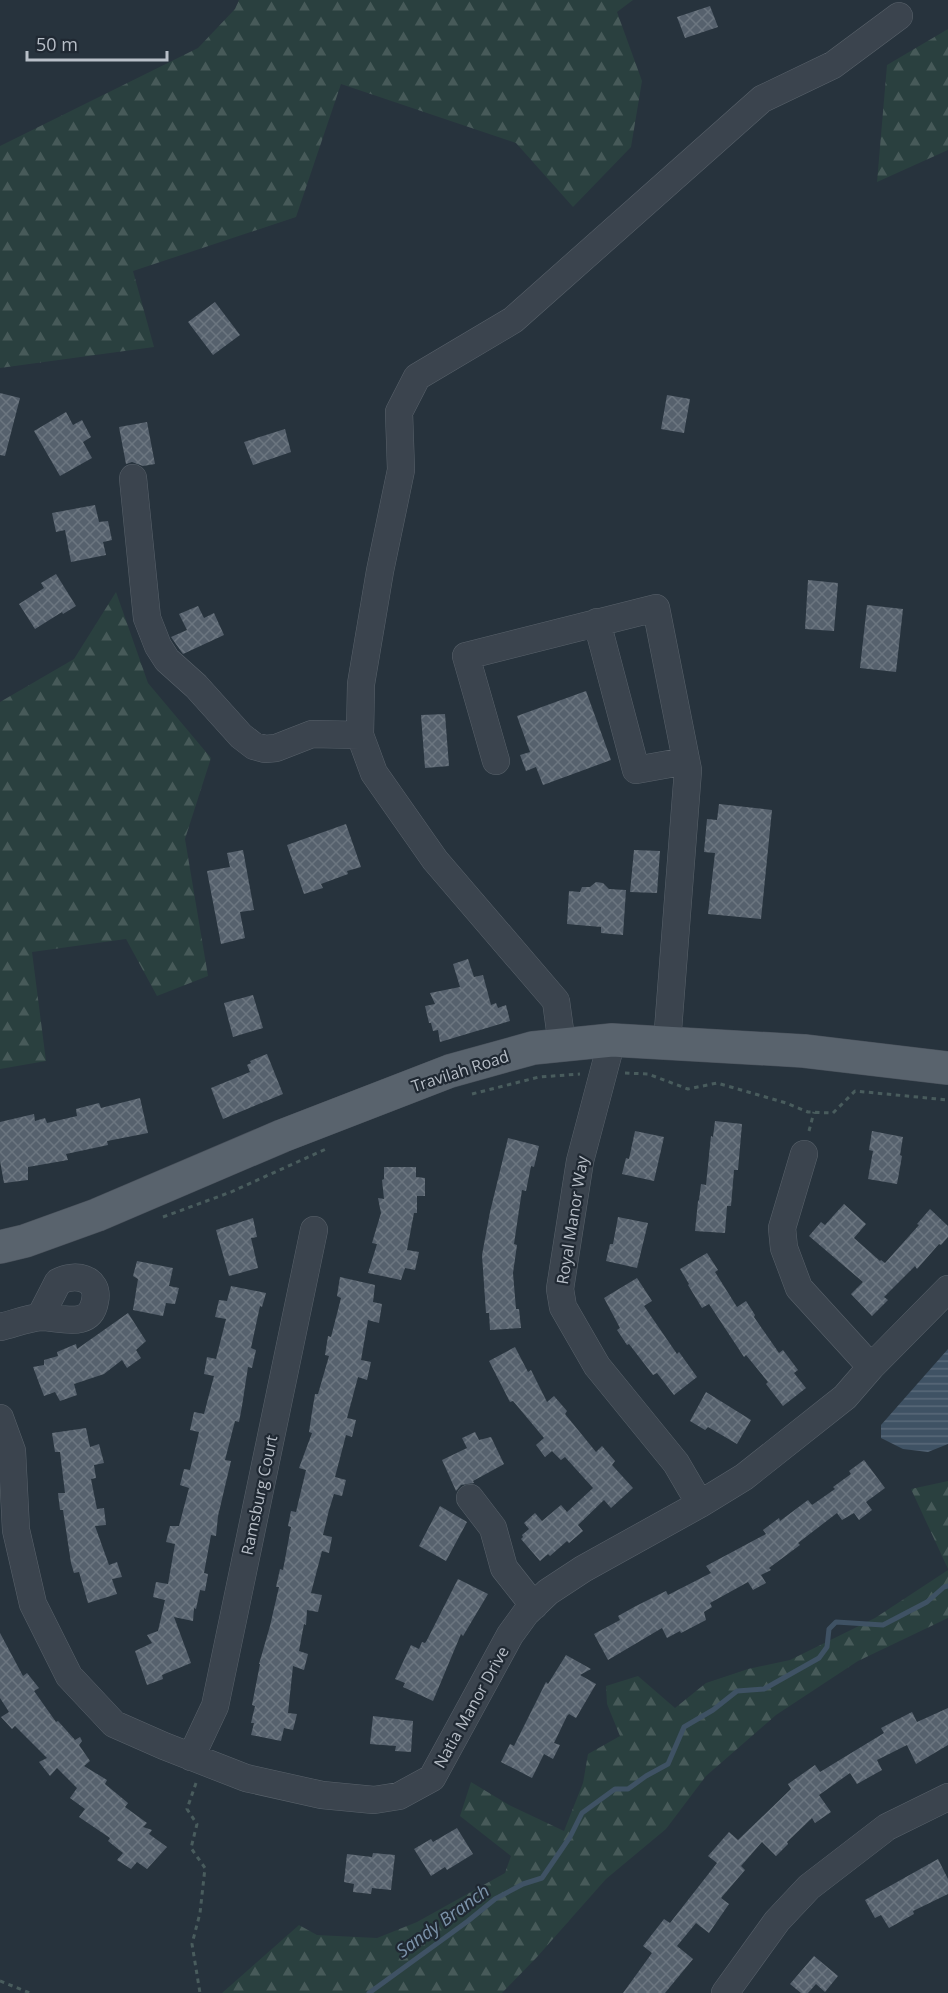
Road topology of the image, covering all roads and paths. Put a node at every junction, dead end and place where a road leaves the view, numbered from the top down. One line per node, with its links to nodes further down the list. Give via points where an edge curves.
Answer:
1 (899, 16): 4 (street, via 833,65 762,99 513,320 417,377 399,412 401,470 361,684)
2 (133, 478): 4 (street, via 147,618 167,660 254,746 276,747 312,734)
3 (597, 622): 5 (street, via 466,656); 6 (street, via 636,770); 6 (street, via 656,608)
4 (360, 735): 9 (street, via 374,773 435,860 556,1001)
5 (496, 761)
6 (686, 761): 8 (street)
7 (612, 1040): 8 (main road, Travilah Road); 9 (main road, Travilah Road); 11 (street, Royal Manor Way)
8 (667, 1043): 10 (main road, Travilah Road, via 804,1052)
9 (562, 1045): 18 (main road, Travilah Road, via 532,1048 450,1071 282,1136 97,1215)
10 (948, 1068)
11 (603, 1072): 12 (path, via 539,1077); 13 (path, via 648,1074 688,1089 717,1083 808,1112 833,1113 855,1091); 26 (street, Royal Manor Way, via 580,1161 560,1289 563,1307 597,1366 676,1463)
12 (462, 1096)
13 (948, 1100)
14 (335, 1144): 16 (path, via 231,1192)
15 (804, 1154): 22 (street, via 782,1228 784,1248 799,1288)
16 (154, 1220)
17 (314, 1230): 28 (street, Ramsburg Court, via 215,1706)
18 (0, 1247)
19 (948, 1289): 22 (street, Natia Manor Drive)
20 (40, 1317): 21 (street)
21 (0, 1328)
22 (871, 1366): 26 (street, Natia Manor Drive, via 845,1397 744,1477)
23 (0, 1418): 24 (street, Natia Manor Drive)
24 (6, 1458): 28 (street, Natia Manor Drive, via 16,1530 33,1604 69,1676 114,1724)
25 (470, 1498): 27 (street, via 493,1528 504,1568)
26 (700, 1504): 27 (street, Natia Manor Drive, via 584,1569)
27 (534, 1606): 28 (street, Natia Manor Drive, via 510,1635 432,1778 399,1796 374,1800 322,1795 246,1778)
28 (197, 1759): 32 (path, via 187,1809 197,1824 191,1848 205,1868 192,1944)
29 (948, 1797): 33 (street, via 887,1827 809,1887 777,1921)
30 (0, 1981): 31 (path)
31 (30, 1993)
32 (200, 1993)
33 (725, 1993)

